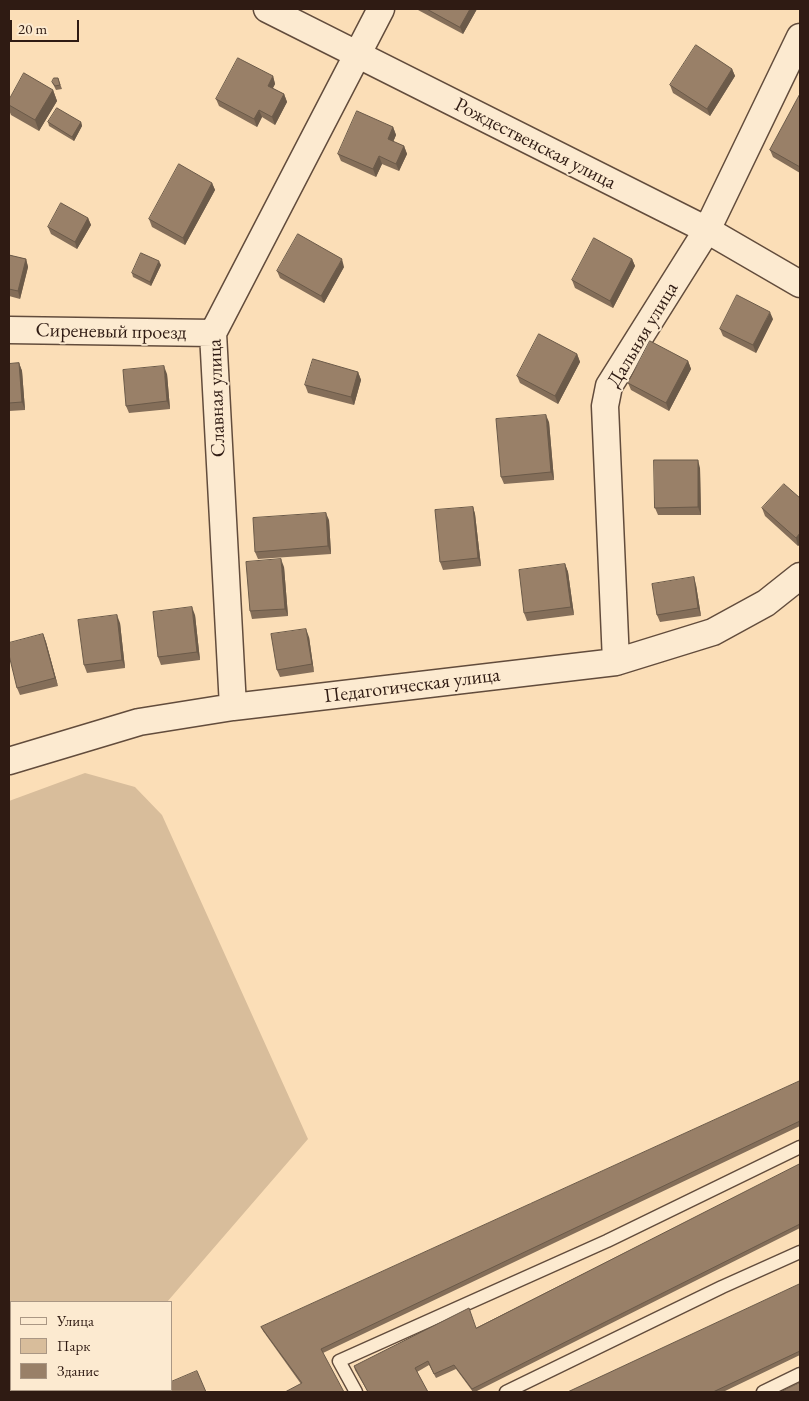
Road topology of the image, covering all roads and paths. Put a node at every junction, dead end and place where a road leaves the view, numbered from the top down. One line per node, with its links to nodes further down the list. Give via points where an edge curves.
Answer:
1 (267, 9): 4 (street, Рождественская улица)
2 (381, 9): 4 (street, Славная улица)
3 (800, 37): 5 (street, Дальняя улица)
4 (356, 53): 5 (street, Рождественская улица); 8 (street, Славная улица)
5 (706, 230): 6 (street, Рождественская улица); 10 (street, Дальняя улица, via 609,386 605,406)
6 (800, 284)
7 (9, 330): 8 (street, Сиреневый проезд)
8 (213, 333): 11 (street, Славная улица)
9 (800, 576): 10 (street, Педагогическая улица, via 766,603 713,632)
10 (616, 662): 11 (street, Педагогическая улица)
11 (233, 707): 12 (street, Педагогическая улица, via 139,722 26,754)
12 (9, 762)
13 (800, 1147): 16 (lane, via 607,1241 339,1361)
14 (800, 1252): 17 (lane)
15 (800, 1374): 18 (lane)
16 (356, 1392)
17 (506, 1392)
18 (763, 1392)

